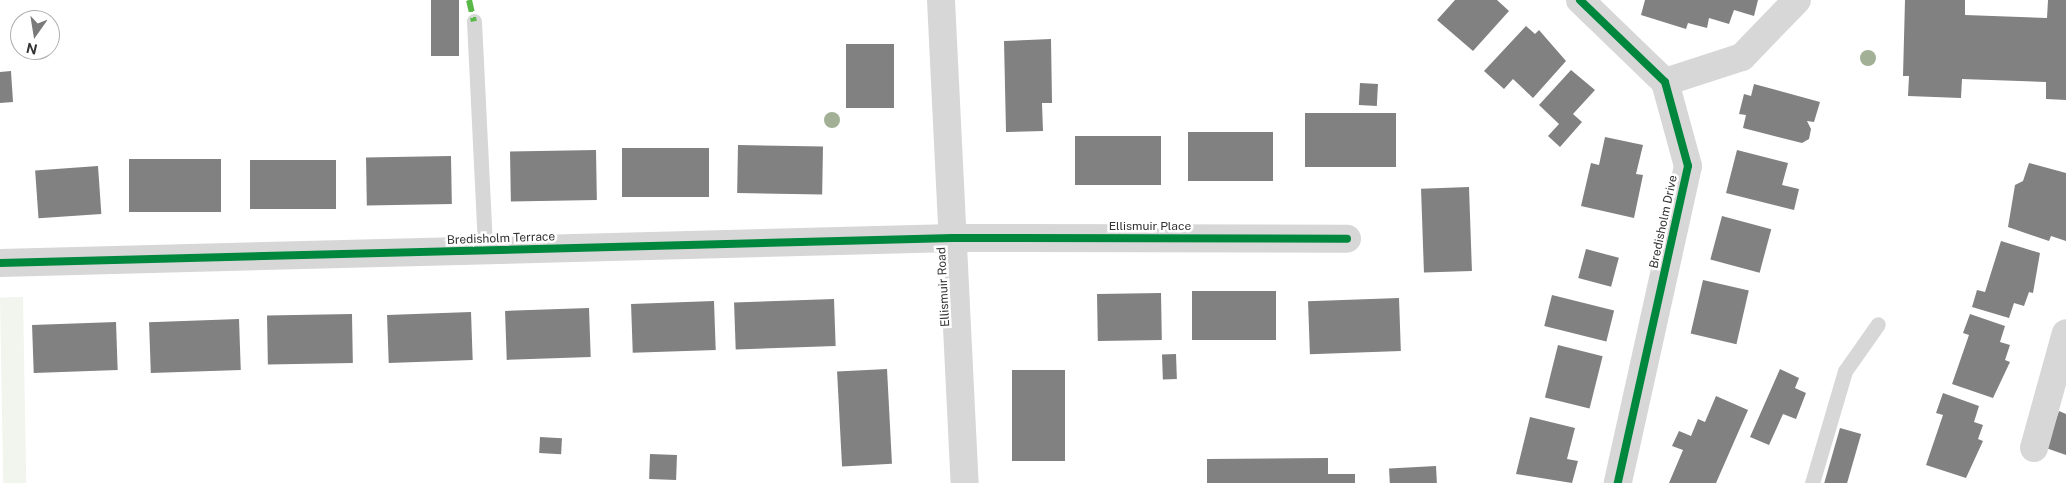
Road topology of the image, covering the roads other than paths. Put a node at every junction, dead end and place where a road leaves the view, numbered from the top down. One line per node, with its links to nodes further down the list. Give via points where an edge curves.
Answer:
1 (941, 0): 6 (street, Ellismuir Road)
2 (1580, 0): 5 (street)
3 (1797, 0): 5 (street, via 1742,57)
4 (474, 21): 8 (lane)
5 (1665, 82): 14 (street, Bredisholm Drive, via 1688,166)
6 (953, 238): 7 (street, Ellismuir Place); 8 (street, Bredisholm Terrace); 13 (street, Ellismuir Road)
7 (1348, 238)
8 (485, 250): 9 (street, Bredisholm Terrace)
9 (0, 263)
10 (1878, 324): 15 (lane, via 1845,371)
11 (2066, 333): 12 (street)
12 (2034, 448)
13 (964, 483)
14 (1618, 483)
15 (1812, 483)

